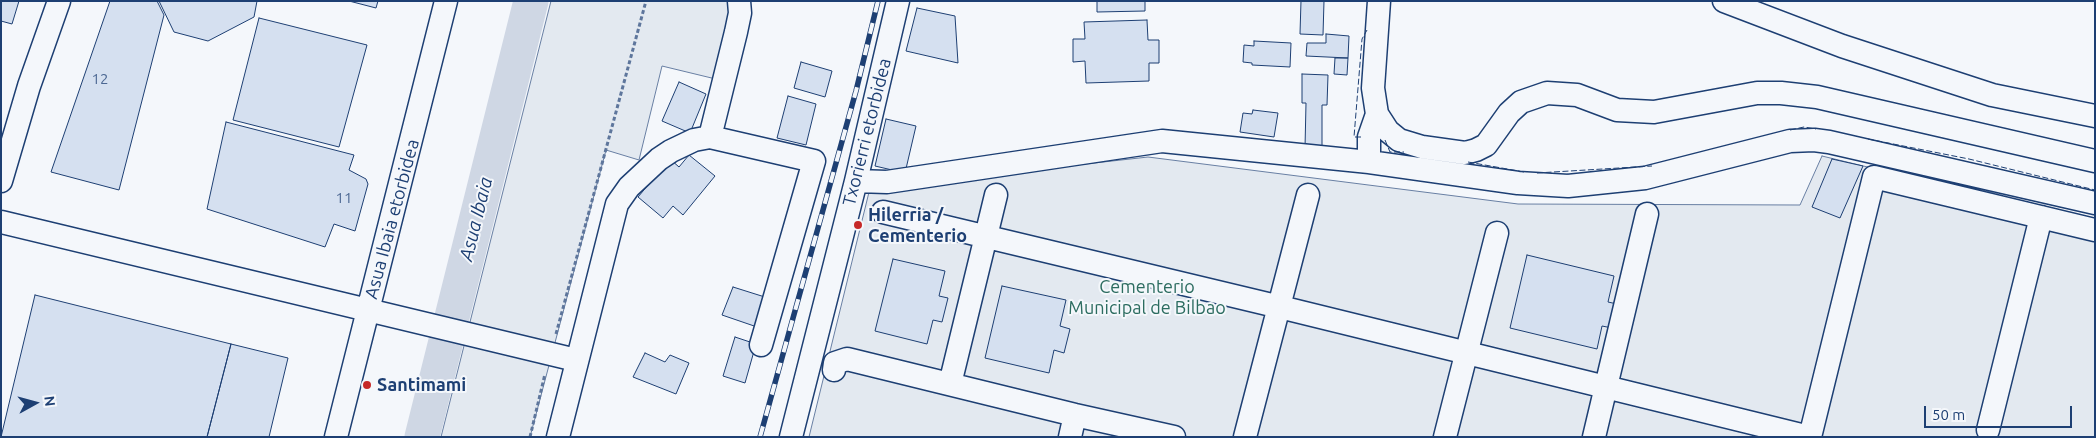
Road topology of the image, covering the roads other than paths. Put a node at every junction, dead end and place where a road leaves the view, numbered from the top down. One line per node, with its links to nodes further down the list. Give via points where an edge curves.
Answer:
1 (59, 1): 12 (street)
2 (446, 1): 25 (street, Asua Ibaia etorbidea)
3 (739, 1): 9 (street, via 736,32)
4 (898, 1): 13 (street, Txorierri etorbidea)
5 (1379, 1): 7 (street, via 1372,88)
6 (1724, 1): 8 (street, via 1842,46 1992,95)
7 (1377, 114): 10 (street, via 1388,131 1400,140 1422,147 1465,153 1486,145 1521,102 1547,93 1577,95 1617,110 1654,112 1757,93 1781,93 1817,97); 11 (street, via 1369,137)
8 (2095, 116)
9 (710, 137): 26 (street, via 814,161); 28 (street, via 694,140 659,159 629,187 617,204)
10 (2095, 161)
11 (1369, 162): 13 (street, via 1162,141 887,182); 16 (street, via 1518,183 1568,186 1645,178 1790,141 1814,140)
12 (1, 181)
13 (856, 181): 36 (street, Txorierri etorbidea)
14 (996, 195): 23 (street)
15 (1308, 195): 24 (street)
16 (2095, 203)
17 (883, 212): 23 (street)
18 (1647, 214): 31 (street)
19 (2041, 217): 21 (street); 33 (street); 42 (street, via 1874,177)
20 (1, 222): 25 (street)
21 (2095, 230)
22 (1497, 233): 27 (street)
23 (986, 237): 24 (street); 30 (street)
24 (1280, 307): 27 (street); 39 (street)
25 (368, 309): 28 (street); 34 (street, Asua Ibaia etorbidea)
26 (761, 345)
27 (1466, 353): 31 (street); 40 (street)
28 (576, 360): 35 (street)
29 (834, 370): 30 (street, via 835,363 847,359)
30 (950, 384): 32 (street)
31 (1606, 387): 41 (street); 42 (street)
32 (1075, 415): 37 (street); 38 (street)
33 (1988, 430)
34 (336, 437)
35 (558, 437)
36 (791, 437)
37 (1070, 437)
38 (1174, 437)
39 (1244, 437)
40 (1445, 437)
41 (1594, 437)
42 (1809, 437)

